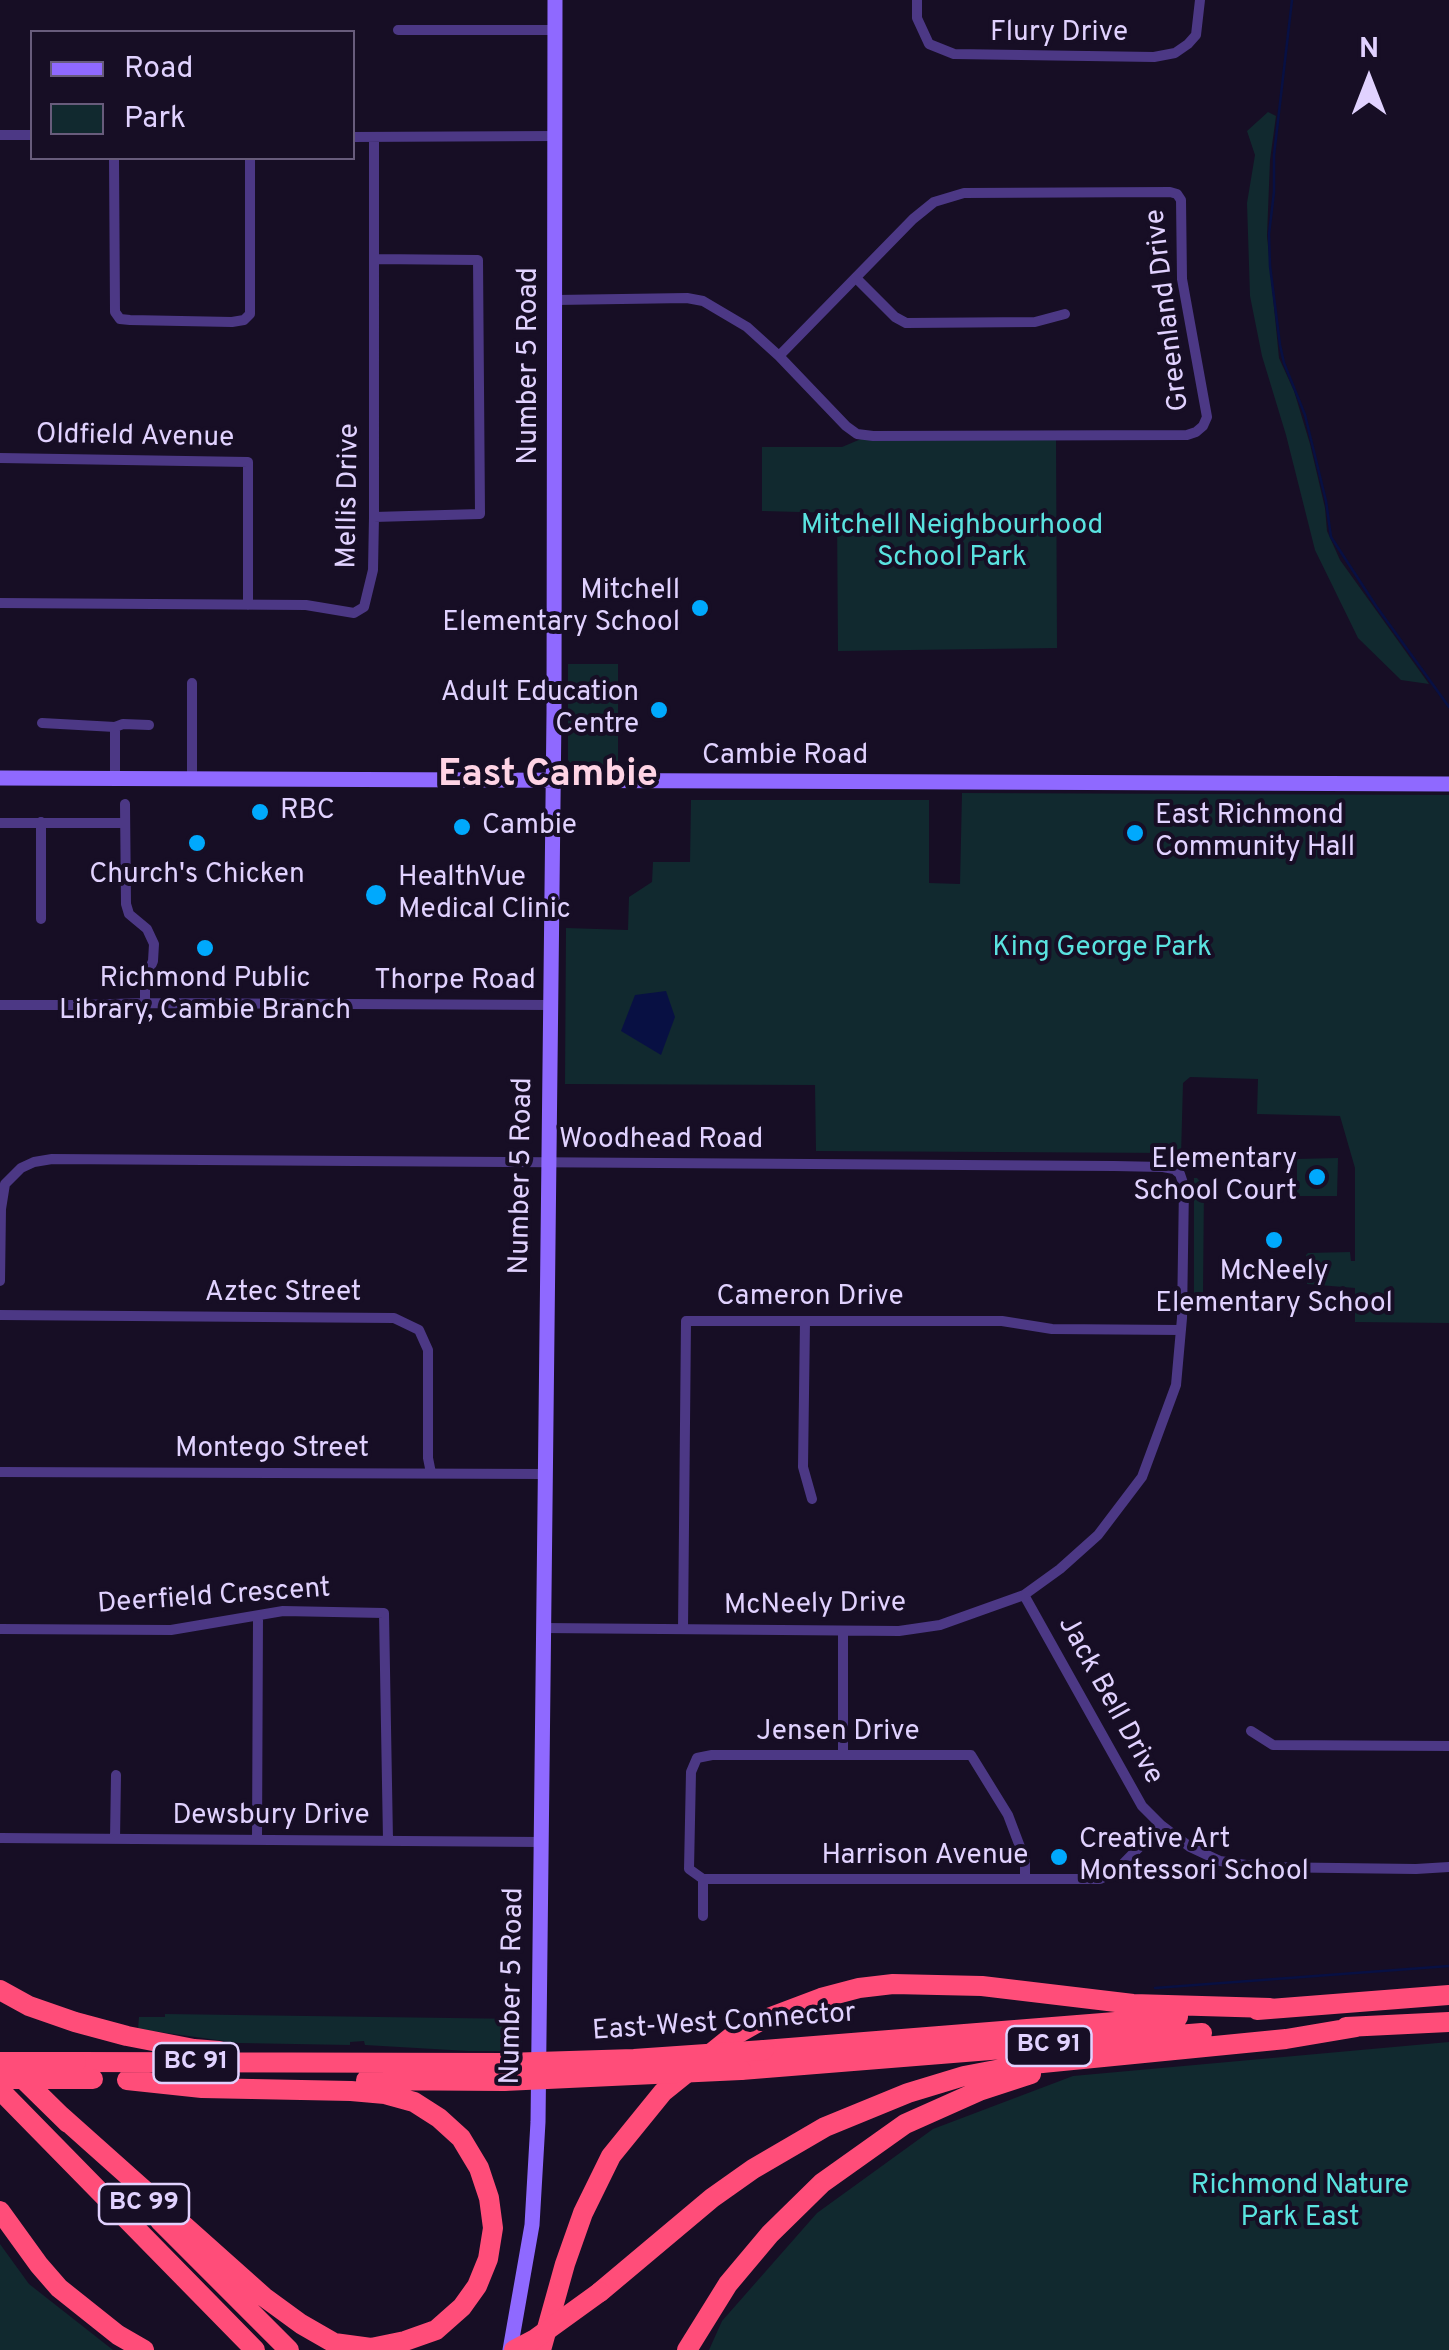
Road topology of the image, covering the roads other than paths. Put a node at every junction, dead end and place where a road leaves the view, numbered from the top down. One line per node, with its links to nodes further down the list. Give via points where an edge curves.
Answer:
1 (555, 0): 5 (main road, Number 5 Road)
2 (916, 0): 3 (street, Flury Drive, via 928,44 954,54 1135,56 1175,53 1188,44 1196,35)
3 (1200, 0)
4 (398, 30): 5 (street)
5 (555, 30): 8 (main road, Number 5 Road)
6 (0, 135): 7 (street)
7 (30, 135)
8 (555, 136): 10 (street); 17 (main road, Number 5 Road)
9 (355, 137): 10 (street)
10 (374, 137): 15 (street, Mellis Drive)
11 (114, 160): 12 (street, via 114,312 130,320 232,322 250,314)
12 (250, 160)
13 (904, 208): 14 (street)
14 (913, 219): 16 (street, Greenland Drive); 19 (street, Greenland Drive, via 934,202 964,194 1177,194 1203,426 1187,434 857,434)
15 (374, 259): 21 (street, Mellis Drive); 21 (street, via 478,260 480,494 480,514)
16 (856, 278): 18 (street, via 906,322 1035,322); 19 (street, Greenland Drive)
17 (556, 300): 19 (street, Greenland Drive, via 703,301); 31 (main road, Number 5 Road)
18 (1065, 314)
19 (779, 356)
20 (0, 458): 23 (street, Oldfield Avenue, via 248,462)
21 (374, 517): 23 (street, Mellis Drive, via 370,584 359,612)
22 (0, 603): 23 (street, Mellis Drive)
23 (248, 605)
24 (192, 683): 30 (street)
25 (42, 723): 27 (street)
26 (150, 725): 27 (street)
27 (115, 727): 29 (street)
28 (0, 778): 29 (main road, Cambie Road)
29 (115, 778): 30 (main road, Cambie Road)
30 (192, 778): 31 (main road, Cambie Road)
31 (553, 782): 32 (main road, Cambie Road); 40 (main road, Number 5 Road)
32 (1449, 784)
33 (125, 804): 36 (street)
34 (41, 822): 35 (street); 36 (street); 37 (street)
35 (0, 823)
36 (125, 823): 38 (street, via 126,904 154,944)
37 (41, 919)
38 (145, 1003): 39 (street, Thorpe Road); 40 (street, Thorpe Road)
39 (0, 1005)
40 (550, 1005): 41 (main road, Number 5 Road)
41 (549, 1164): 42 (street, Woodhead Road, via 1146,1166); 43 (street, Woodhead Road, via 34,1162 5,1184); 49 (main road, Number 5 Road)
42 (1180, 1174): 46 (street, McNeely Drive)
43 (0, 1281)
44 (0, 1316): 48 (street, Aztec Street, via 394,1318 419,1330 428,1350)
45 (804, 1321): 46 (street, Cameron Drive); 50 (street, via 803,1467); 55 (street, Cameron Drive, via 686,1321)
46 (1181, 1330): 51 (street, McNeely Drive, via 1176,1385 1142,1477 1098,1535)
47 (0, 1472): 48 (street, Montego Street)
48 (430, 1473): 49 (street, Montego Street)
49 (544, 1474): 53 (main road, Number 5 Road)
50 (812, 1498)
51 (1024, 1595): 56 (street, McNeely Drive, via 940,1625); 61 (street, Jack Bell Drive, via 1142,1806)
52 (258, 1617): 54 (street, Deerfield Crescent, via 171,1630); 64 (street); 65 (street, Deerfield Crescent, via 283,1611 384,1613)
53 (543, 1628): 55 (street, McNeely Drive); 66 (main road, Number 5 Road)
54 (0, 1629)
55 (683, 1629): 56 (street, McNeely Drive)
56 (843, 1631): 59 (street)
57 (1252, 1731): 58 (street, via 1273,1745)
58 (1449, 1746)
59 (843, 1755): 68 (street, Jensen Drive, via 971,1755 1008,1815); 69 (street, Jensen Drive, via 697,1758 691,1772 690,1870)
60 (116, 1775): 63 (street)
61 (1161, 1825): 67 (street, Jack Bell Drive, via 1220,1861 1259,1867); 68 (street, Harrison Avenue, via 1100,1880)
62 (0, 1838): 63 (street, Dewsbury Drive)
63 (115, 1840): 64 (street, Dewsbury Drive)
64 (257, 1840): 65 (street, Dewsbury Drive)
65 (388, 1840): 66 (street, Dewsbury Drive)
66 (541, 1842): 88 (main road, Number 5 Road, via 537,2158)
67 (1449, 1867)
68 (1025, 1879): 69 (street, Harrison Avenue)
69 (703, 1880): 70 (street)
70 (703, 1916)
71 (0, 1990): 78 (highway, via 29,2006 126,2036)
72 (1449, 1994): 73 (highway, East-West Connector / BC 91)
73 (1270, 2008): 79 (highway, East-West Connector / BC 91, bridge); 89 (highway, via 893,1984 821,1998 760,2020 663,2092 612,2156 583,2213)
74 (1449, 2022): 75 (highway, East-West Connector / BC 91)
75 (1357, 2027): 76 (highway); 79 (highway, East-West Connector / BC 91, bridge, via 1276,2027 622,2077)
76 (1099, 2056): 88 (highway, bridge, via 964,2076 825,2127 712,2198 600,2292); 90 (highway, via 1024,2076 905,2124 822,2183 728,2284)
77 (0, 2059): 78 (highway, East-West Connector / BC 91, bridge); 83 (highway, BC 99)
78 (315, 2064): 79 (highway, East-West Connector / BC 91)
79 (504, 2072): 81 (highway, East-West Connector / BC 91)
80 (0, 2078): 81 (highway, East-West Connector / BC 91, bridge)
81 (127, 2080): 83 (highway, via 351,2090 414,2102 461,2138 479,2168 493,2228 477,2286 436,2330 372,2348 334,2343 264,2297)
82 (0, 2090): 86 (highway, BC 99)
83 (60, 2114): 87 (highway, BC 99)
84 (0, 2211): 85 (highway, via 58,2288)
85 (144, 2350)
86 (255, 2350)
87 (290, 2350)
88 (512, 2350)
89 (541, 2350)
90 (687, 2350)

